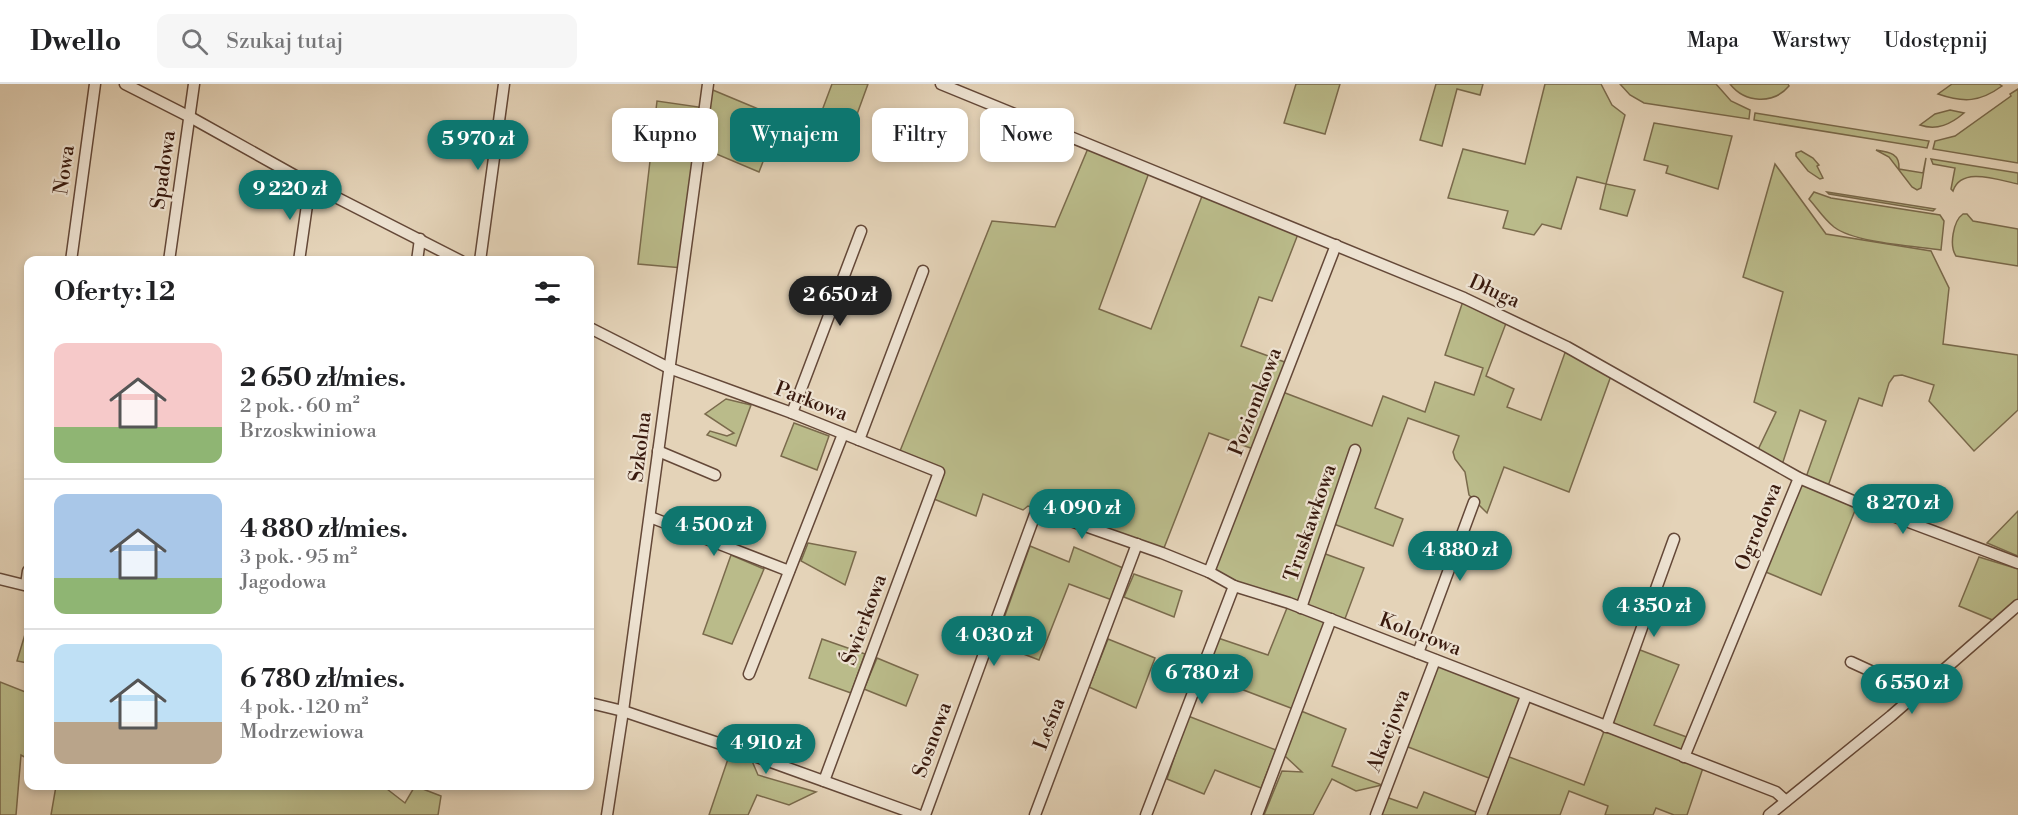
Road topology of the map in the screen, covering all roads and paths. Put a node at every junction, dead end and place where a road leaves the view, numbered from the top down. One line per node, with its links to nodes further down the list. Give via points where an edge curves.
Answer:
1 (95, 84): 12 (street, Nowa)
2 (124, 84): 7 (street)
3 (194, 84): 7 (street, Spadowa)
4 (504, 84): 17 (street)
5 (708, 84): 20 (street, Szkolna)
6 (940, 84): 11 (street, Długa)
7 (190, 117): 8 (street); 13 (street, Spadowa)
8 (310, 184): 10 (street); 14 (street)
9 (861, 231): 21 (street)
10 (420, 239): 15 (street); 16 (street)
11 (1336, 245): 28 (street, Długa, via 1567,347); 36 (street, Poziomkowa)
12 (72, 256)
13 (170, 256)
14 (300, 256)
15 (418, 256)
16 (452, 256)
17 (481, 256)
18 (923, 271): 23 (street)
19 (594, 330): 20 (street, Parkowa)
20 (669, 368): 21 (street, Parkowa); 25 (street, Szkolna)
21 (792, 413): 22 (street, Parkowa)
22 (843, 434): 23 (street, Parkowa); 35 (street)
23 (859, 440): 26 (street, Parkowa)
24 (1355, 450): 41 (street, Truskawkowa)
25 (658, 451): 27 (street); 31 (street, Szkolna)
26 (939, 472): 53 (street, Świerkowa)
27 (715, 475)
28 (1799, 478): 34 (street, Długa); 52 (street, Ogrodowa)
29 (1474, 502): 43 (street)
30 (1037, 509): 33 (street, Kolorowa); 57 (street, Sosnowa)
31 (650, 517): 35 (street); 50 (street, Szkolna)
32 (1674, 539): 51 (street)
33 (1137, 544): 36 (street, Kolorowa); 58 (street, Leśna)
34 (2018, 563)
35 (789, 571): 46 (street)
36 (1209, 572): 39 (street, Kolorowa)
37 (0, 579): 38 (street)
38 (24, 584)
39 (1233, 586): 41 (street, Kolorowa); 59 (street)
40 (2018, 605): 48 (street)
41 (1301, 608): 42 (street, Kolorowa)
42 (1331, 619): 43 (street, Kolorowa); 60 (street)
43 (1418, 653): 44 (street, Kolorowa)
44 (1435, 660): 47 (street, Kolorowa); 61 (street, Akacjowa)
45 (1851, 662): 48 (street, via 1901,685)
46 (749, 674)
47 (1526, 696): 51 (street, Kolorowa); 62 (street)
48 (1911, 697): 54 (street)
49 (594, 704): 50 (street)
50 (623, 711): 53 (street); 55 (street, Szkolna)
51 (1606, 727): 52 (street, Kolorowa)
52 (1684, 757): 54 (street, Kolorowa, via 1776,792)
53 (824, 781): 56 (street)
54 (1786, 801): 63 (street)
55 (607, 815)
56 (918, 815)
57 (925, 815)
58 (1035, 815)
59 (1146, 815)
60 (1257, 815)
61 (1376, 815)
62 (1482, 815)
63 (1769, 815)

